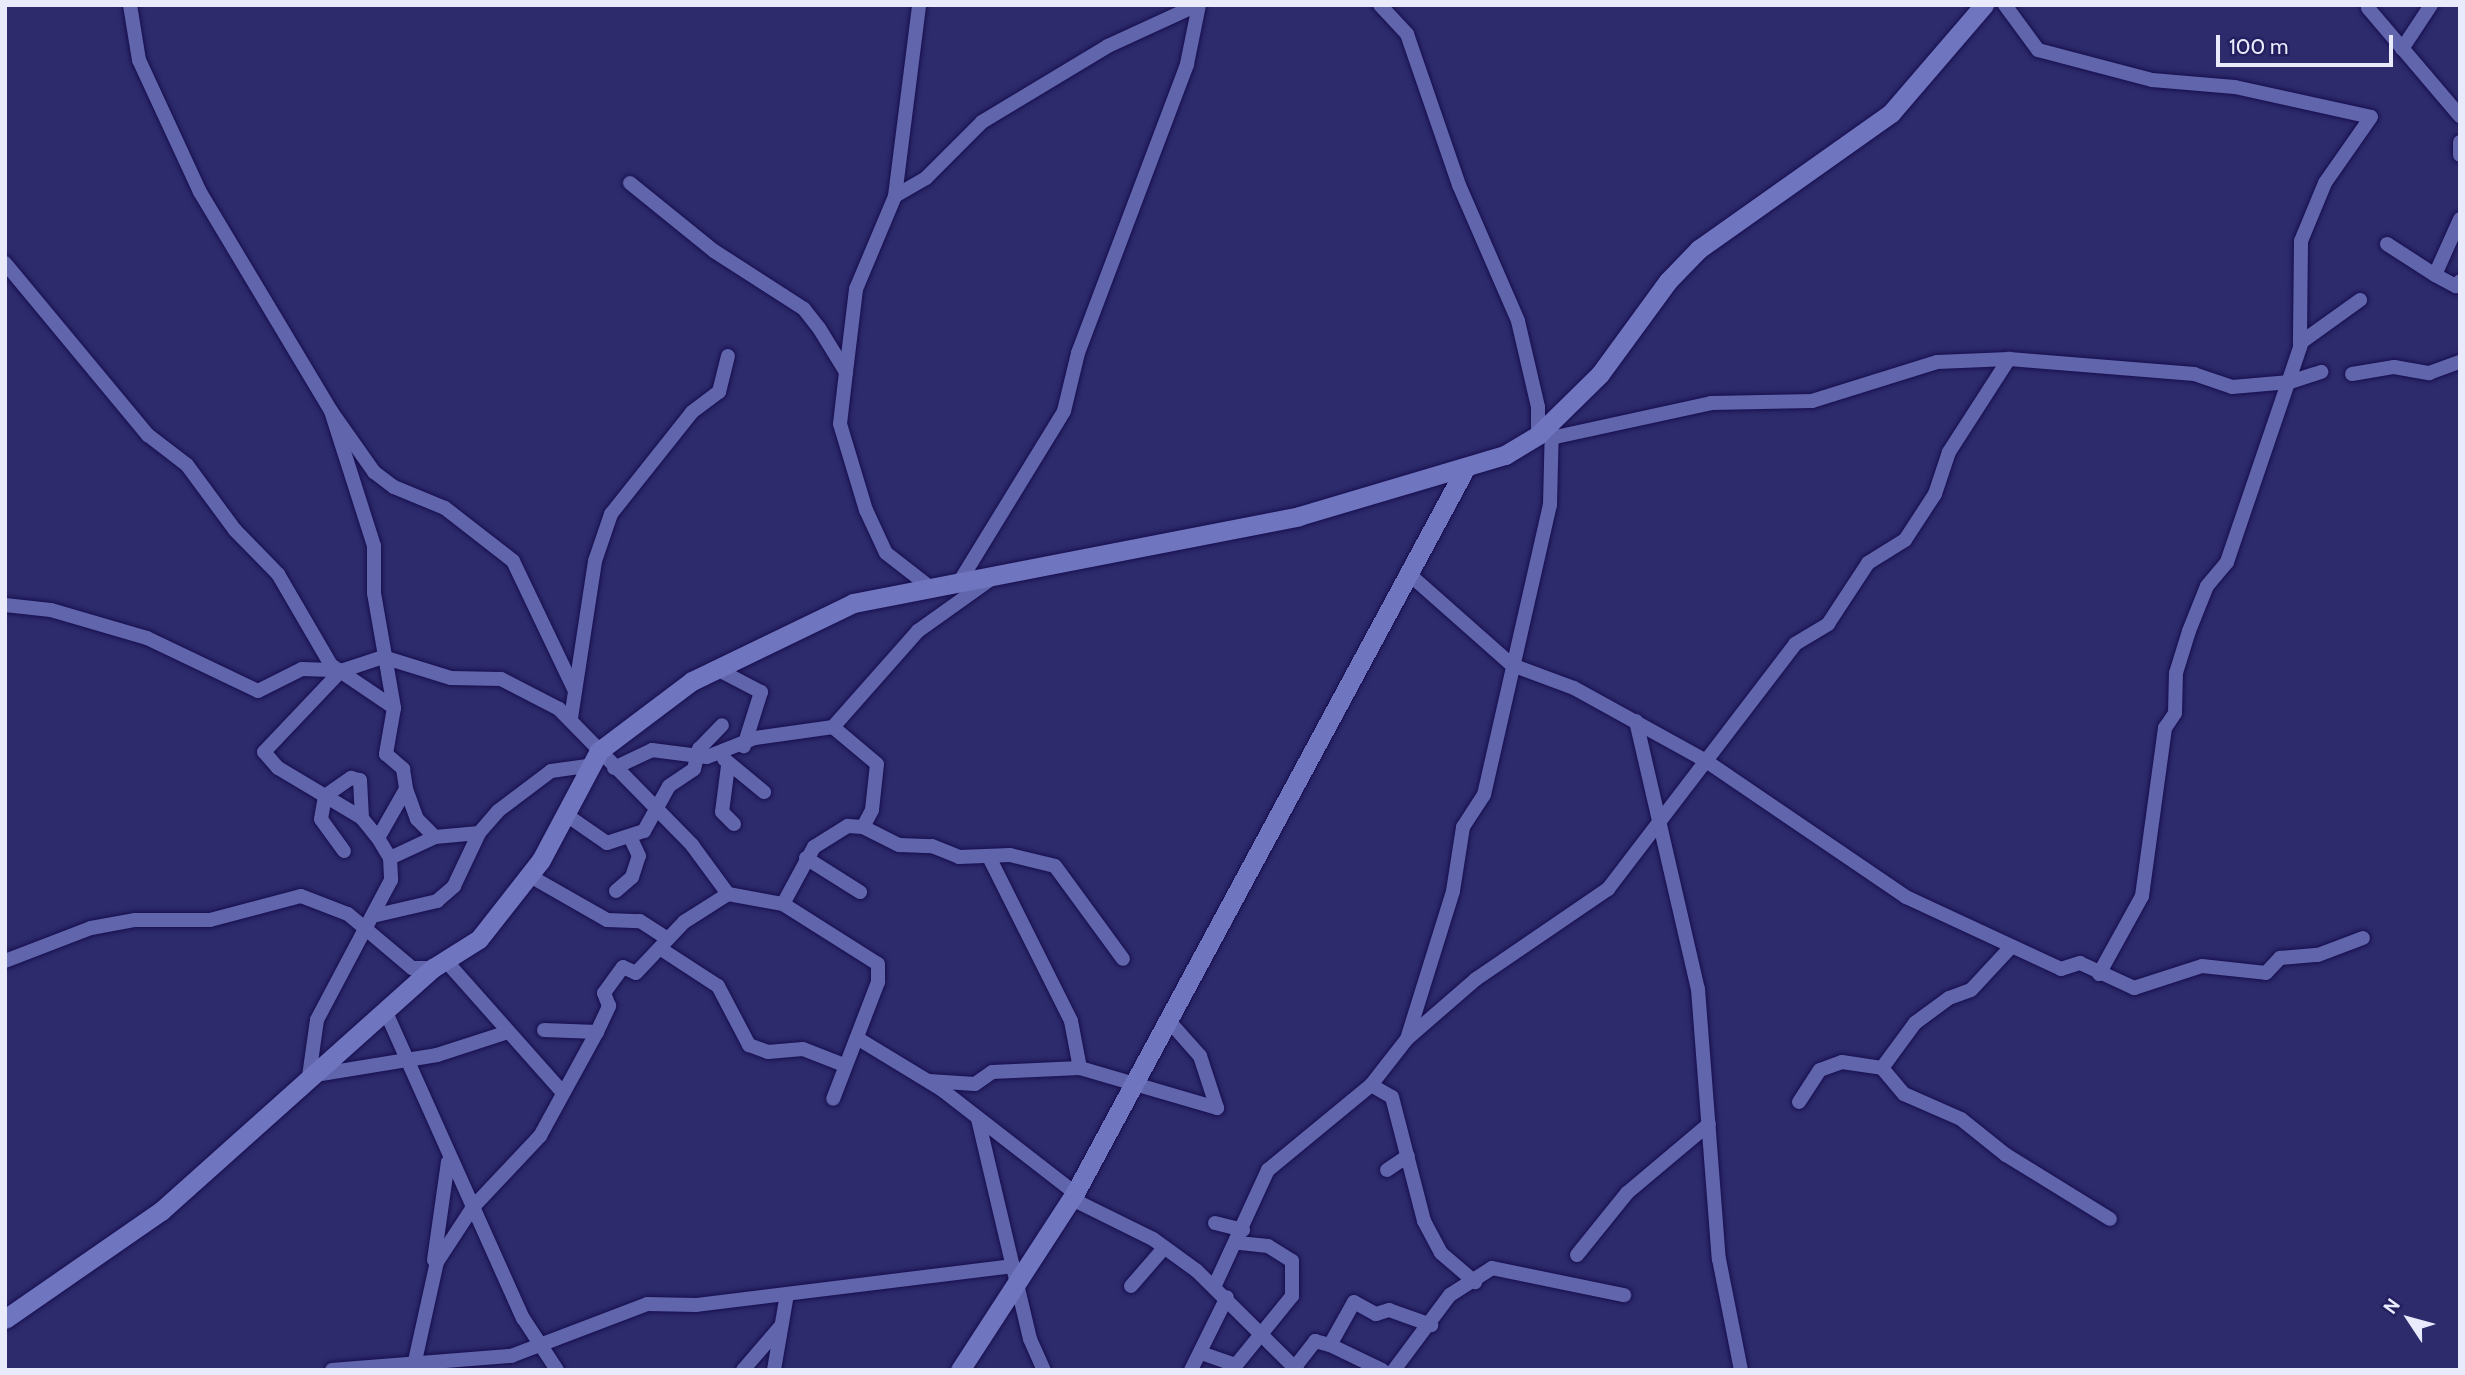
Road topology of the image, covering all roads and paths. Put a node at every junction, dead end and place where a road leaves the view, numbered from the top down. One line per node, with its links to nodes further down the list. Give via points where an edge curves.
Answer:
1 (130, 5): 29 (street, via 139,60 200,192)
2 (919, 5): 14 (street)
3 (1198, 5): 14 (street, via 1108,46 982,122 926,178); 34 (street, via 1187,64 1078,353 1064,411)
4 (1380, 5): 30 (street, via 1407,34 1459,185 1518,321)
5 (1984, 5): 30 (street, via 1891,113 1699,249 1668,281 1622,350)
6 (2005, 5): 21 (street, via 2038,50 2152,80 2235,88 2371,117 2325,183 2301,241)
7 (2431, 5): 9 (street)
8 (2368, 8): 9 (street)
9 (2402, 49): 10 (street)
10 (2460, 116)
11 (2460, 142): 12 (street)
12 (2460, 155)
13 (630, 183): 25 (street, via 714,250 804,309)
14 (895, 196): 25 (street, via 856,289)
15 (2460, 219): 18 (street)
16 (2387, 244): 18 (street)
17 (5, 264): 40 (street, via 136,421 187,465 235,530 278,574)
18 (2435, 275): 19 (street, via 2456,286)
19 (2460, 281)
20 (2360, 300): 21 (street)
21 (2301, 345): 28 (street)
22 (728, 356): 41 (street, via 719,392 692,412 611,514 595,561)
23 (2009, 359): 28 (street, via 2194,374 2232,387); 30 (street, via 1937,362 1812,401 1711,403); 50 (street, via 1949,452 1935,494 1905,540 1868,563 1828,624 1795,644 1721,744)
24 (2460, 362): 27 (street, via 2429,373 2394,367)
25 (846, 372): 35 (street, via 840,425 866,510 886,553)
26 (2321, 372): 28 (street)
27 (2352, 374)
28 (2290, 382): 83 (street, via 2227,562 2207,586 2189,631 2176,673 2175,713 2165,728 2142,896)
29 (331, 411): 37 (street, via 371,535); 41 (street, via 374,472 394,487 445,508 513,561)
30 (1547, 432): 31 (street); 38 (street, via 1550,505)
31 (1464, 471): 32 (street, via 1299,516); 33 (street)
32 (999, 573): 34 (street); 46 (street, via 981,592 918,631)
33 (1409, 574): 38 (street); 85 (street)
34 (960, 581): 35 (street)
35 (931, 588): 39 (street, via 853,603)
36 (5, 605): 40 (street, via 51,610 147,638 258,691 302,669)
37 (383, 657): 40 (street); 42 (street); 43 (street, via 451,678 500,679)
38 (1512, 665): 44 (street); 90 (street, via 1484,795 1463,827 1453,891)
39 (715, 668): 47 (street, via 761,692); 49 (street)
40 (341, 671): 42 (street); 55 (street, via 264,751 278,768)
41 (574, 689): 43 (street)
42 (394, 708): 53 (street, via 386,758 403,769)
43 (571, 718): 49 (street)
44 (1636, 721): 50 (street); 60 (street)
45 (722, 724): 48 (street, via 709,733)
46 (833, 727): 47 (street, via 755,738); 61 (street, via 881,774)
47 (744, 748): 51 (street)
48 (700, 756): 51 (street); 52 (street, via 652,750); 56 (street, via 690,773 669,786)
49 (594, 759): 52 (street); 57 (street); 62 (street, via 551,771)
50 (1702, 759): 60 (street); 79 (street, via 1906,897)
51 (724, 760): 54 (street); 59 (street, via 722,812)
52 (614, 768): 56 (street)
53 (406, 789): 63 (street, via 417,819); 65 (street)
54 (764, 792)
55 (325, 796): 58 (street); 58 (street, via 351,778 360,780); 66 (street, via 321,819)
56 (656, 809): 64 (street, via 644,831); 73 (street, via 720,877)
57 (565, 814): 64 (street, via 588,826 597,841); 70 (street)
58 (362, 818): 65 (street)
59 (734, 824)
60 (1660, 824): 90 (street, via 1608,889 1476,979); 103 (street, via 1698,989)
61 (863, 827): 68 (street, via 838,831); 69 (street, via 899,845)
62 (479, 833): 63 (street); 75 (street, via 454,886 437,901)
63 (435, 837): 67 (street)
64 (630, 837): 71 (street, via 639,856 632,877)
65 (378, 838): 67 (street)
66 (344, 851)
67 (390, 858): 75 (street, via 391,880)
68 (806, 858): 72 (street); 74 (street)
69 (990, 859): 80 (street, via 1010,855 1055,866); 93 (street, via 1071,1021)
70 (530, 876): 78 (street, via 607,920 640,920); 82 (street, via 496,921)
71 (616, 891)
72 (860, 892)
73 (728, 894): 74 (street); 78 (street)
74 (783, 904): 89 (street, via 835,939 858,946 878,964)
75 (377, 915): 76 (street)
76 (370, 929): 81 (street, via 324,901 301,896 210,920 135,920 90,928); 82 (street, via 407,965); 95 (street, via 317,1020)
77 (2363, 938): 83 (street, via 2318,955 2280,958 2266,973 2202,966 2134,988)
78 (665, 944): 87 (street, via 636,973 623,967 604,993 609,1006); 92 (street, via 718,986 749,1045 768,1052 803,1049)
79 (2010, 948): 83 (street, via 2061,969 2080,963); 94 (street, via 1971,990 1949,998 1915,1023)
80 (1123, 958)
81 (5, 961)
82 (439, 964): 84 (street); 88 (street)
83 (2099, 975)
84 (385, 1010): 91 (street); 95 (street)
85 (1168, 1020): 98 (street); 98 (street, via 1200,1056 1217,1108)
86 (544, 1030): 87 (street)
87 (597, 1032): 99 (street)
88 (505, 1033): 91 (street, via 437,1055); 99 (street)
89 (857, 1038): 92 (street); 96 (street)
90 (1407, 1039): 97 (street)
91 (404, 1056): 95 (street); 105 (street, via 429,1103)
92 (844, 1065): 100 (street)
93 (1080, 1068): 96 (street, via 992,1072 975,1084); 98 (street)
94 (1882, 1068): 101 (street, via 1842,1062 1820,1070); 109 (street, via 1904,1094 1961,1119 2006,1155)
95 (309, 1076): 122 (street, via 161,1211)
96 (929, 1081): 102 (street)
97 (1371, 1085): 104 (street, via 1392,1097); 111 (street, via 1268,1170)
98 (1132, 1087): 107 (street)
99 (563, 1093): 108 (street, via 522,1159)
100 (833, 1099)
101 (1799, 1102)
102 (978, 1119): 107 (street); 114 (street)
103 (1709, 1124): 113 (street, via 1627,1193); 140 (street, via 1719,1259)
104 (1408, 1156): 106 (street); 115 (street, via 1411,1188 1441,1253)
105 (448, 1162): 108 (street); 117 (street)
106 (1387, 1170)
107 (1074, 1196): 112 (street); 114 (street)
108 (474, 1207): 117 (street, via 450,1238); 126 (street)
109 (2110, 1219)
110 (1214, 1223): 111 (street)
111 (1240, 1237): 116 (street); 125 (street, via 1268,1246 1292,1261 1292,1296)
112 (1164, 1248): 116 (street); 118 (street)
113 (1577, 1255)
114 (1015, 1274): 119 (street); 135 (street); 136 (street)
115 (1475, 1282): 120 (street, via 1492,1268); 123 (street, via 1450,1294)
116 (1215, 1285): 121 (street)
117 (430, 1286): 129 (street)
118 (1130, 1286)
119 (787, 1294): 124 (street); 126 (street, via 647,1304)
120 (1624, 1295)
121 (1227, 1297): 125 (street); 128 (street)
122 (5, 1319)
123 (1431, 1325): 127 (street, via 1388,1310 1376,1314 1354,1302); 139 (street)
124 (782, 1326): 133 (street); 134 (street)
125 (1261, 1339): 128 (street, via 1234,1366); 130 (street)
126 (539, 1342): 129 (street, via 511,1356); 132 (street)
127 (1330, 1345): 130 (street, via 1315,1341); 138 (street)
128 (1201, 1353): 137 (street)
129 (414, 1365): 131 (street)
130 (1296, 1368)
131 (332, 1370)
132 (557, 1370)
133 (743, 1370)
134 (774, 1370)
135 (960, 1370)
136 (1044, 1370)
137 (1191, 1370)
138 (1382, 1370)
139 (1394, 1370)
140 (1741, 1370)

